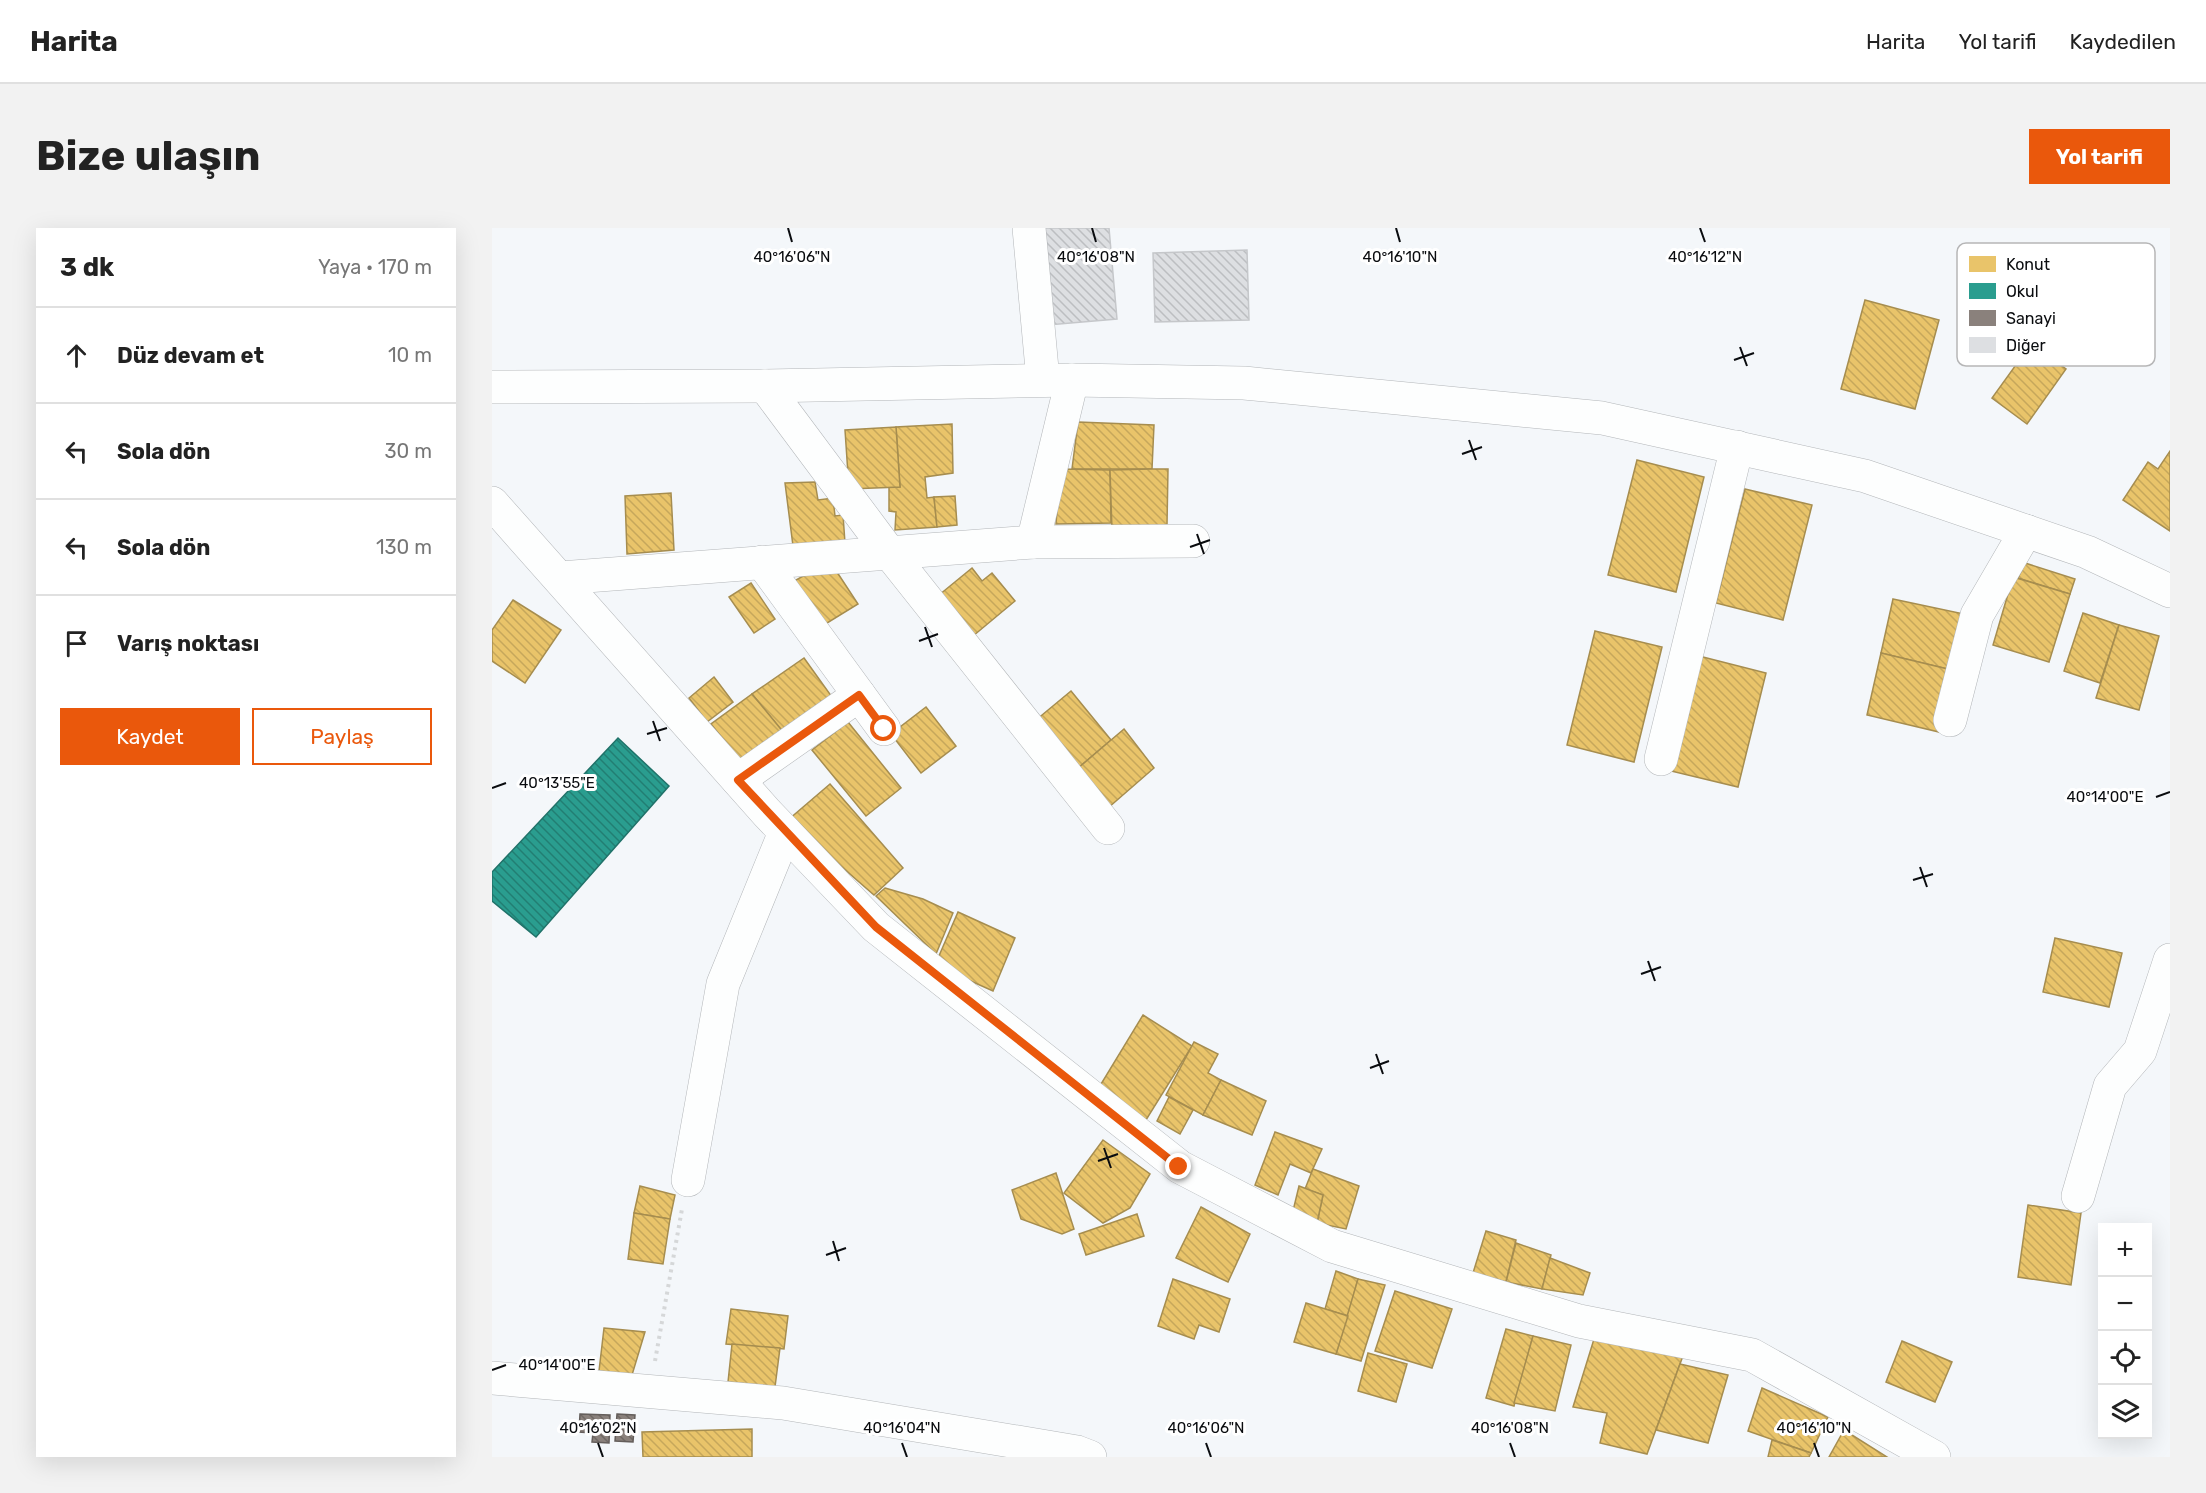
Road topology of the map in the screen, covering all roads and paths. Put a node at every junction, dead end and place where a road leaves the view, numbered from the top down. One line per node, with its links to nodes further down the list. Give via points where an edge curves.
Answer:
1 (1029, 228): 2 (street)
2 (1058, 380): 4 (street); 5 (street, via 1244,383 1602,418); 9 (street)
3 (492, 387): 4 (street)
4 (765, 387): 10 (street)
5 (1737, 447): 7 (street, via 1865,476); 17 (street)
6 (492, 503): 12 (street)
7 (2026, 531): 13 (street, via 2087,552); 15 (street, via 1977,615)
8 (1193, 541): 9 (street)
9 (1033, 542): 10 (street)
10 (888, 551): 11 (street); 19 (street)
11 (762, 562): 12 (street); 14 (street)
12 (561, 578): 18 (street)
13 (2170, 591)
14 (859, 695): 16 (street); 18 (street)
15 (1950, 720)
16 (884, 729)
17 (1661, 759)
18 (738, 780): 20 (street)
19 (1108, 828)
20 (785, 832): 22 (street, via 723,984); 27 (street, via 876,927 1179,1167 1332,1246 1579,1321 1752,1355)
21 (2170, 960): 23 (street, via 2140,1051 2110,1086)
22 (688, 1179): 25 (path)
23 (2078, 1196)
24 (492, 1378): 25 (street)
25 (650, 1392): 26 (street, via 783,1403)
26 (1090, 1457)
27 (1934, 1457)

